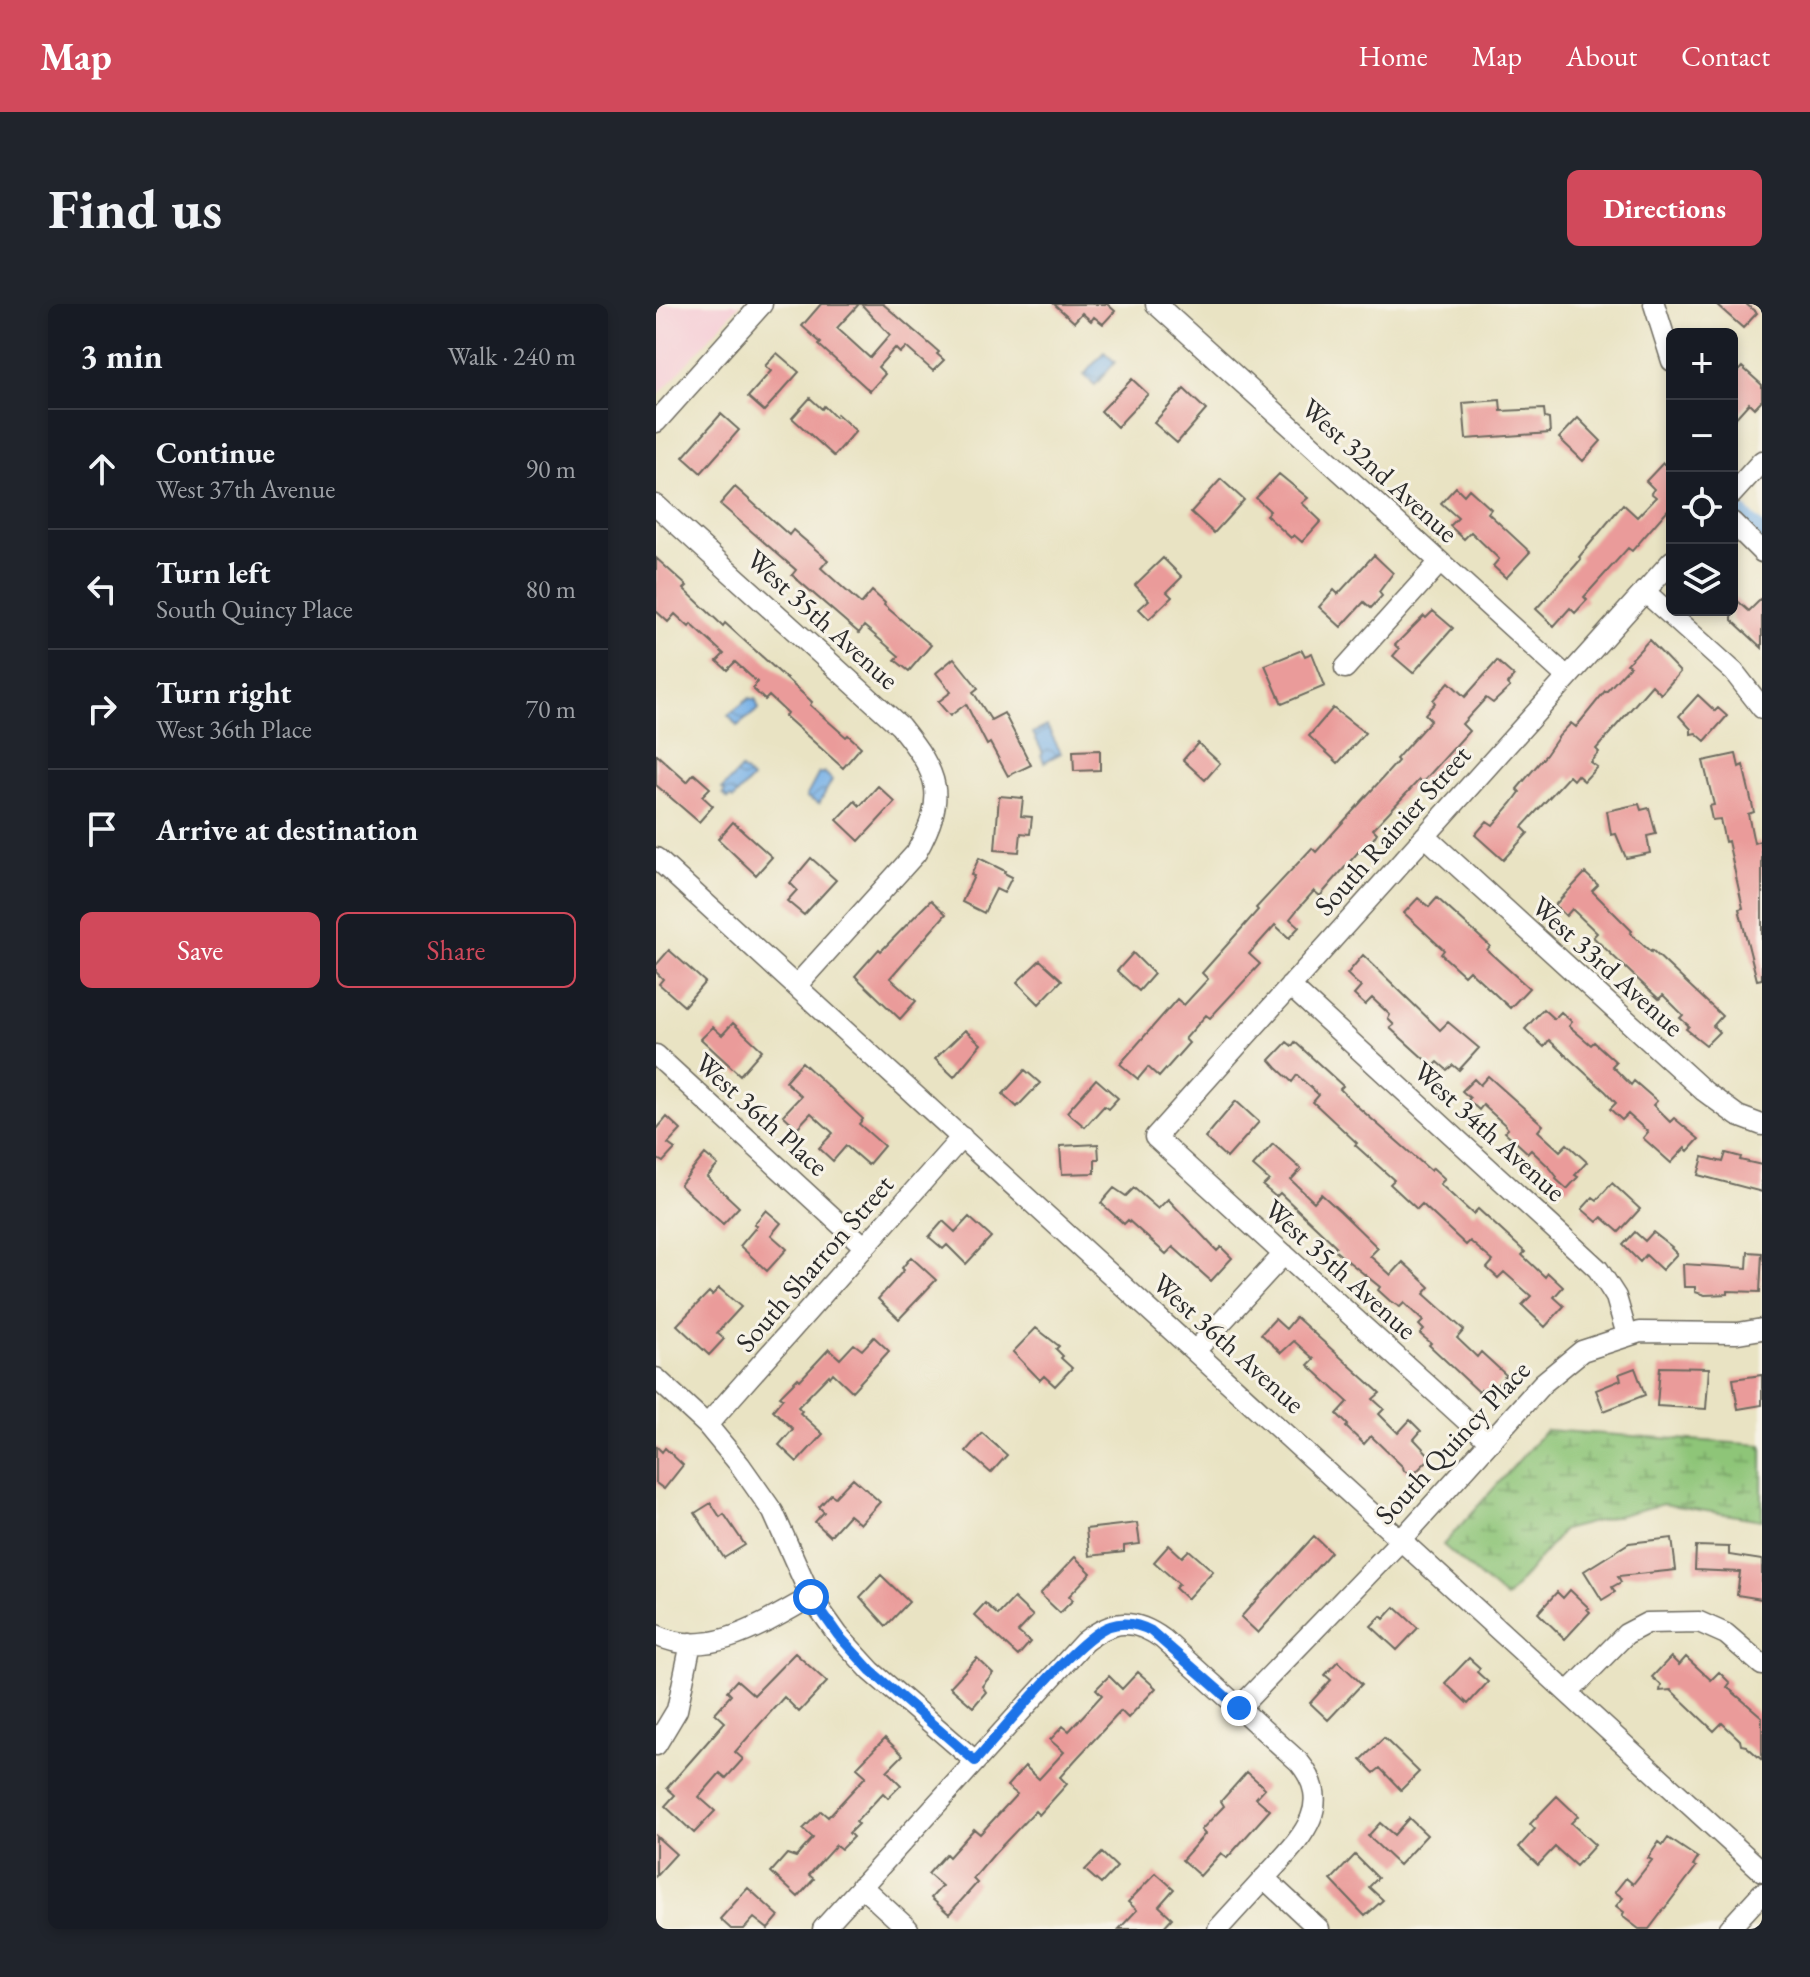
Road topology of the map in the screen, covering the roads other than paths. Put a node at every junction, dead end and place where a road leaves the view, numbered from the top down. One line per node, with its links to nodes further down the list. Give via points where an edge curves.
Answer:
1 (762, 304): 5 (street)
2 (1156, 304): 11 (street, West 32nd Avenue)
3 (1654, 304): 4 (street)
4 (1666, 342)
5 (656, 422)
6 (1762, 461): 7 (street)
7 (1738, 487)
8 (656, 505): 19 (street, West 35th Avenue, via 900,726 930,765 937,786 929,828 916,853)
9 (1738, 528): 10 (street)
10 (1762, 552)
11 (1440, 562): 14 (street); 15 (street, West 32nd Avenue)
12 (1666, 567): 13 (street, South Rainier Street)
13 (1644, 591): 15 (street, South Rainier Street); 16 (street, via 1734,672)
14 (1345, 668)
15 (1567, 677): 17 (street, South Rainier Street)
16 (1762, 708)
17 (1425, 836): 20 (street, South Rainier Street); 22 (street, West 33rd Avenue, via 1704,1091 1738,1116)
18 (656, 858): 19 (street, West 36th Avenue)
19 (796, 986): 23 (street, West 36th Avenue)
20 (1290, 986): 24 (street, South Rainier Street); 28 (street, West 34th Avenue, via 1598,1269 1616,1297)
21 (656, 1055): 25 (street, West 36th Place)
22 (1762, 1125)
23 (962, 1137): 25 (street, South Sharron Street); 29 (street, West 36th Avenue)
24 (1155, 1137): 26 (street, West 35th Avenue)
25 (865, 1247): 31 (street, South Sharron Street)
26 (1284, 1254): 29 (street); 32 (street, West 35th Avenue)
27 (1762, 1329): 28 (street, South Quincy Place)
28 (1627, 1335): 32 (street, South Quincy Place, via 1582,1351 1561,1366)
29 (1195, 1351): 33 (street, West 36th Avenue)
30 (656, 1378): 31 (street)
31 (707, 1425): 34 (street, via 773,1512)
32 (1490, 1442): 33 (street, South Quincy Place)
33 (1402, 1539): 38 (street, West 36th Avenue); 39 (street, South Quincy Place)
34 (811, 1597): 36 (street, via 728,1640); 41 (street, via 871,1671)
35 (656, 1635): 36 (street)
36 (691, 1643): 40 (street, via 677,1710)
37 (1762, 1665): 38 (street, via 1726,1634 1699,1622 1647,1623 1626,1634)
38 (1569, 1692): 42 (street, West 36th Avenue)
39 (1239, 1708): 41 (street, via 1163,1639 1138,1624 1110,1626 1084,1642); 43 (street, via 1299,1762 1314,1785 1313,1812 1300,1839)
40 (656, 1745)
41 (975, 1761): 44 (street)
42 (1762, 1871)
43 (1264, 1878): 48 (street); 49 (street)
44 (861, 1886): 46 (street); 47 (street)
45 (1762, 1893): 50 (street)
46 (823, 1929)
47 (908, 1929)
48 (1218, 1929)
49 (1319, 1929)
50 (1729, 1929)

